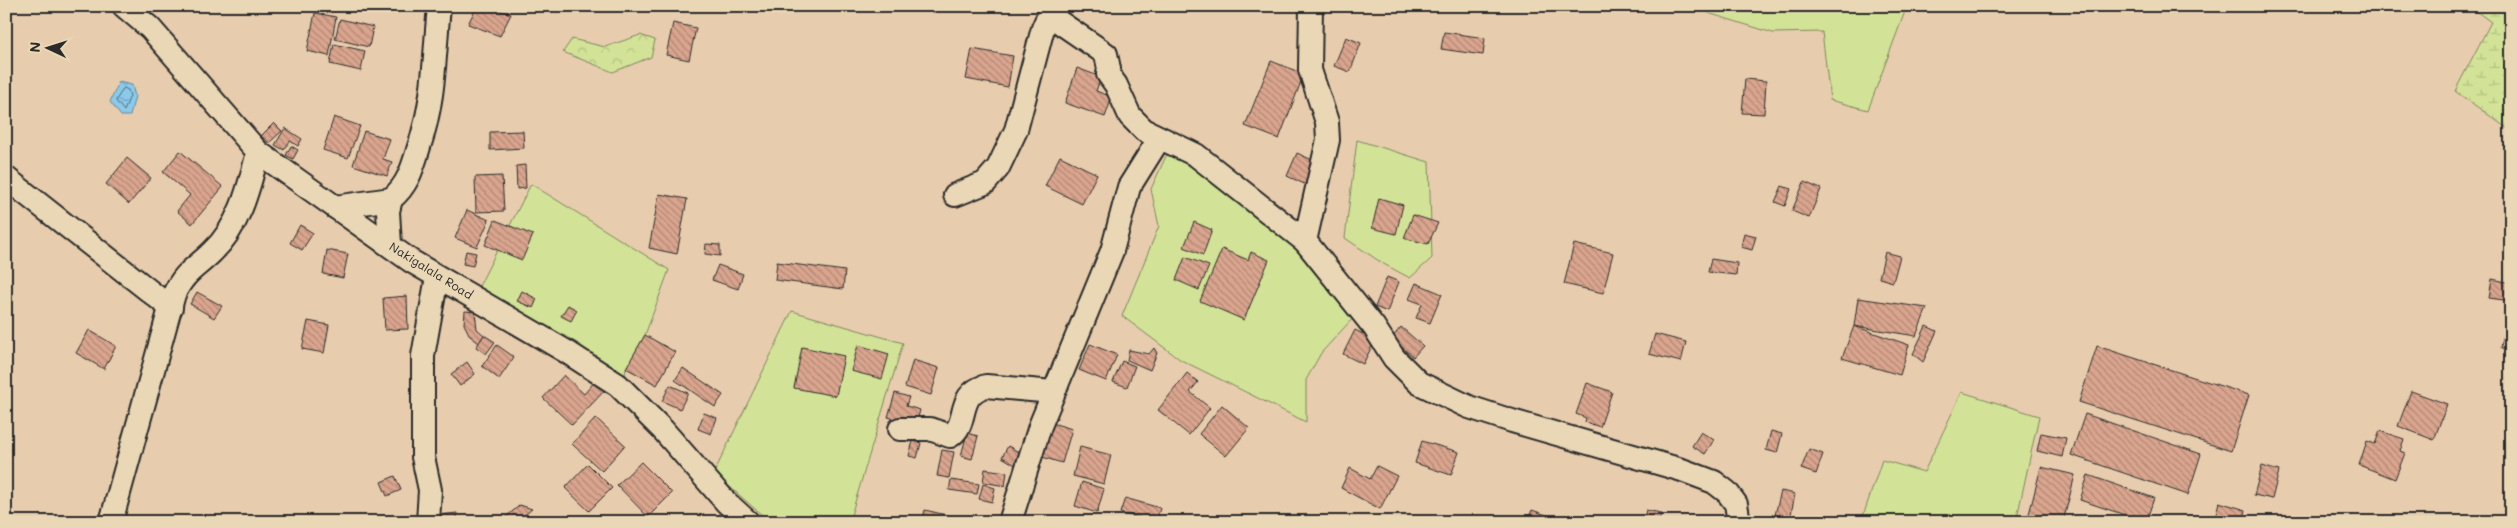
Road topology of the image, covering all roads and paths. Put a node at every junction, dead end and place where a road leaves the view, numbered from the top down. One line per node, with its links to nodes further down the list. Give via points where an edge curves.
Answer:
1 (124, 6): 6 (street, Nakigalala Road, via 150,28)
2 (439, 6): 9 (street, via 433,92 425,129 409,178)
3 (1311, 6): 11 (street, via 1310,70 1327,122 1328,140)
4 (1053, 11): 5 (street, via 1106,54 1108,74 1130,116 1144,130); 8 (street, via 1043,28 1016,130 998,168 986,182)
5 (1160, 138): 11 (street, via 1196,155); 15 (street, via 1129,187 1112,251)
6 (258, 152): 10 (street, Nakigalala Road); 14 (street, via 246,196 230,228 212,253 184,276)
7 (6, 178): 14 (street)
8 (955, 194)
9 (391, 199): 10 (street); 12 (street, via 388,211)
10 (335, 207): 12 (street, Nakigalala Road)
11 (1305, 241): 21 (street, via 1374,327 1394,358 1419,383 1469,407 1512,422 1714,482 1736,504)
12 (390, 246): 13 (street, Nakigalala Road)
13 (437, 277): 18 (street, via 423,356 423,457 430,490); 19 (street, Nakigalala Road, via 618,385)
14 (171, 308): 17 (street)
15 (1053, 392): 16 (street, via 986,386 975,388 969,394 956,432 950,436 930,429); 20 (street)
16 (900, 429)
17 (111, 522)
18 (428, 522)
19 (748, 522)
20 (1010, 522)
21 (1739, 522)

